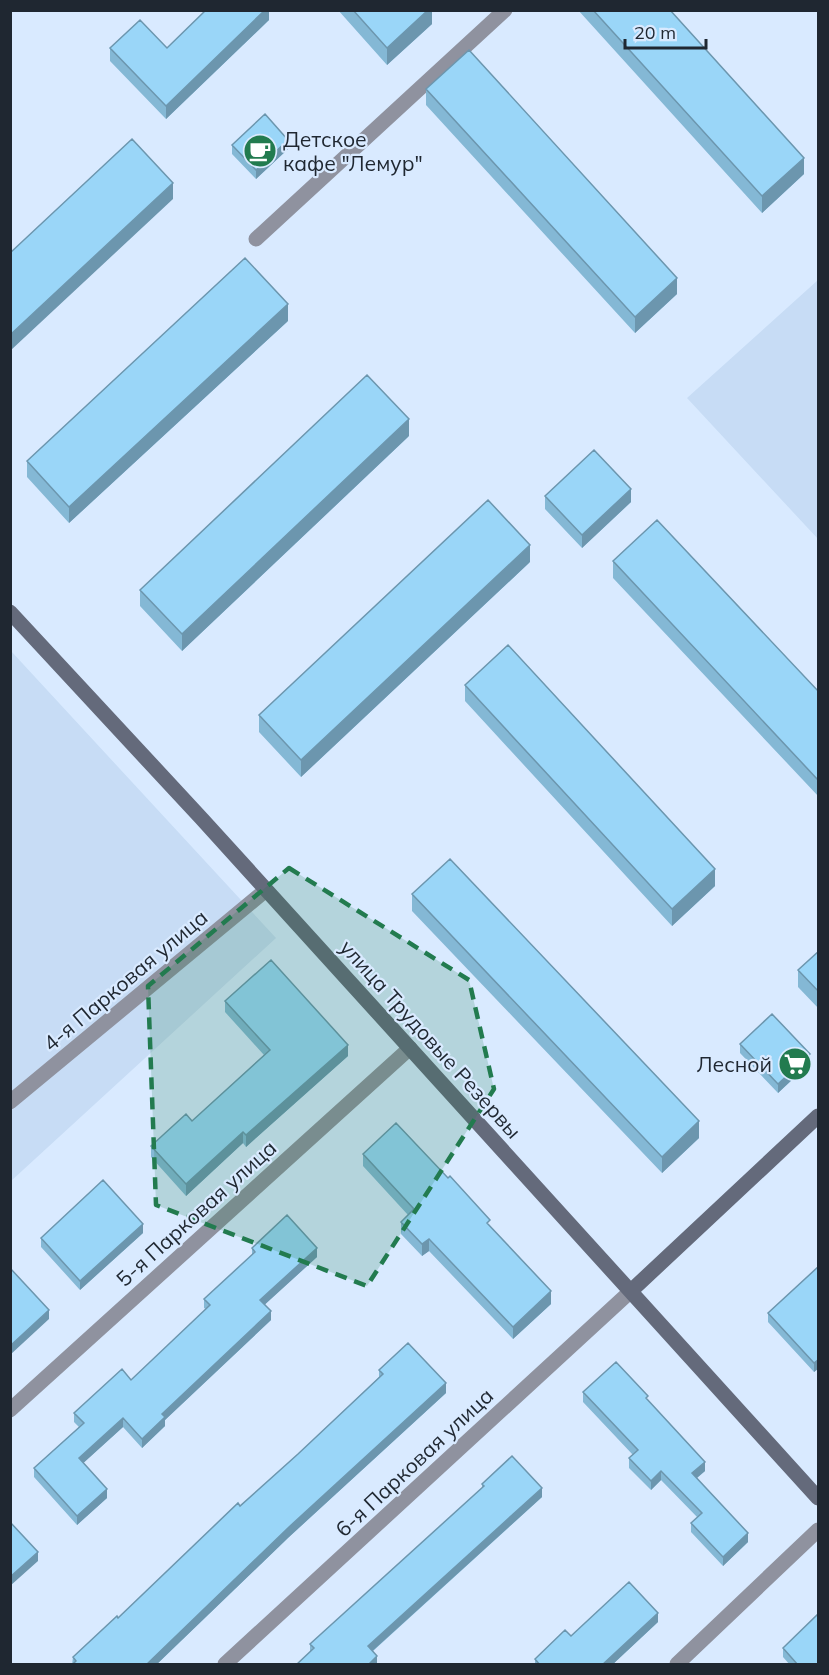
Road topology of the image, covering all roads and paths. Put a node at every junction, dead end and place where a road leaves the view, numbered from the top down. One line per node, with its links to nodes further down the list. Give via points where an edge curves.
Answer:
1 (505, 10): 2 (street)
2 (255, 239)
3 (10, 612): 4 (main road, улица Трудовые Резервы)
4 (266, 890): 5 (main road, улица Трудовые Резервы); 6 (street, 4-я Парковая улица)
5 (410, 1048): 8 (main road, улица Трудовые Резервы); 9 (street, 5-я Парковая улица)
6 (10, 1102)
7 (819, 1116): 8 (main road)
8 (632, 1290): 10 (main road, улица Трудовые Резервы); 12 (street, 6-я Парковая улица)
9 (10, 1410)
10 (819, 1498)
11 (819, 1530): 13 (street)
12 (225, 1665)
13 (676, 1665)

